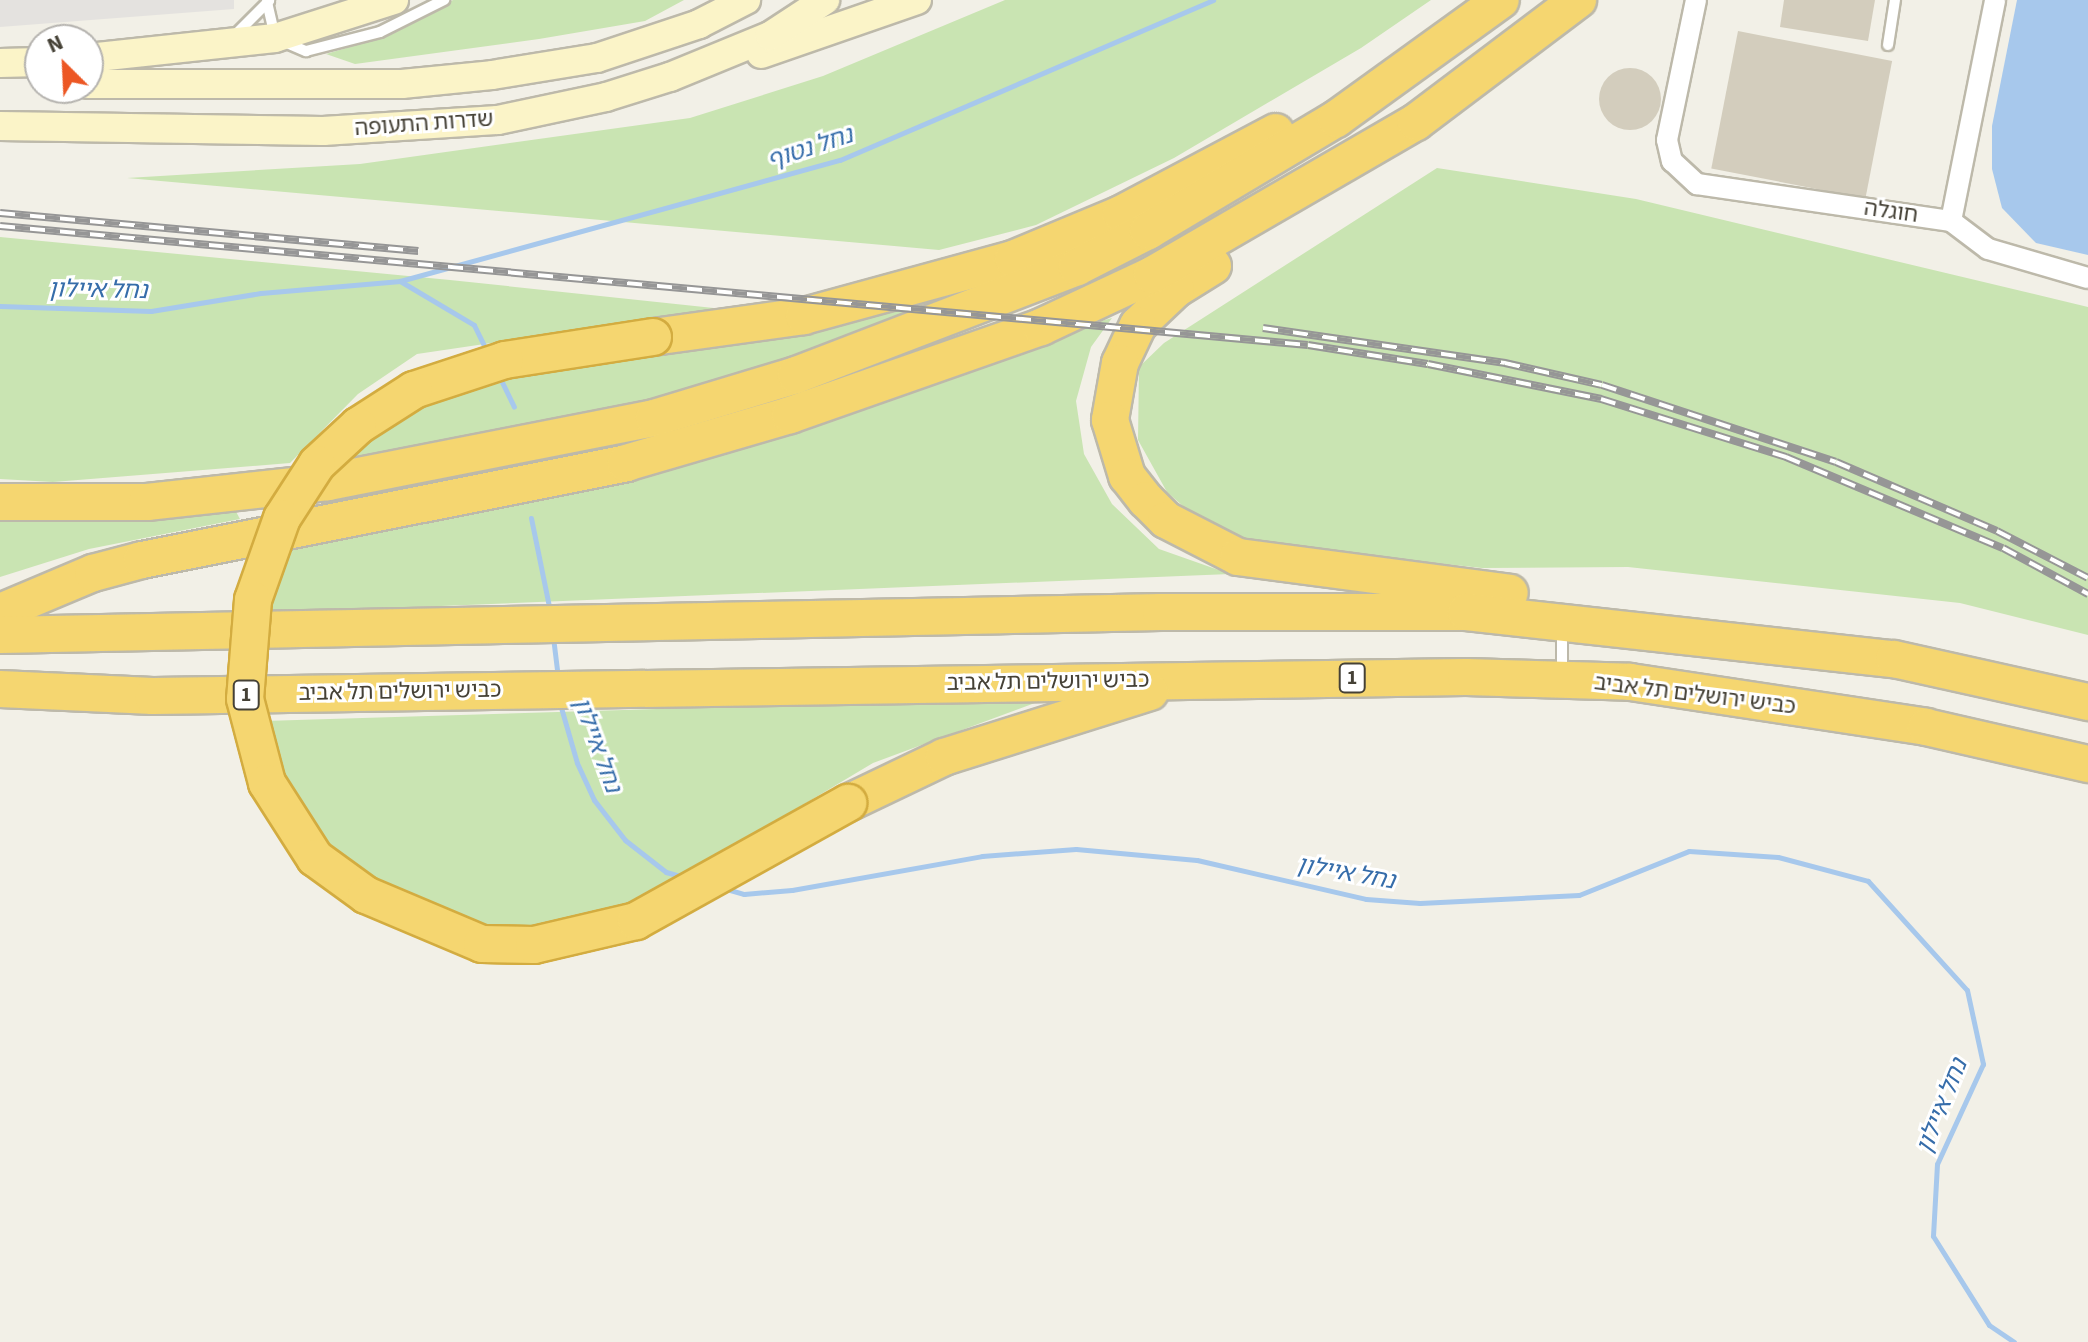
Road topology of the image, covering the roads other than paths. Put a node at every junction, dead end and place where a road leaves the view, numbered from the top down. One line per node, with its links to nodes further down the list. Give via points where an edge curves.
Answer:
1 (394, 0): 14 (main road)
2 (444, 0): 14 (lane, via 350,43 306,51)
3 (746, 0): 22 (main road, שדרות התעופה, via 699,24 597,58 492,75 402,84)
4 (825, 0): 23 (main road, שדרות התעופה, via 770,36 716,60)
5 (917, 0): 23 (main road, via 672,84)
6 (1483, 0): 32 (highway, bridge, via 1434,36 1267,137 1121,214 1013,259 804,316 505,360 427,385 385,406 317,464 282,518 253,600 245,699 267,783 315,858 366,895 482,944 534,945 636,921 848,803 944,757 1156,691 1189,684)
7 (1501, 0): 27 (highway, via 1336,119 1148,231 1077,267 796,375 654,418 328,482 147,502)
8 (1578, 0): 28 (highway, via 1416,122 1152,275 1041,327 790,415 626,463 142,560)
9 (1592, 0): 31 (highway, via 1457,115 1176,289 1138,325 1120,363 1110,420 1127,476 1166,520 1238,557 1646,610)
10 (1696, 0): 25 (street, חוגלה, via 1667,140 1672,161 1685,176 1697,184)
11 (1895, 0): 15 (lane)
12 (1995, 0): 25 (street)
13 (269, 1): 14 (lane); 16 (lane, via 242,29)
14 (275, 38): 16 (main road)
15 (1888, 45)
16 (214, 47): 17 (main road)
17 (104, 57)
18 (24, 62): 19 (main road)
19 (0, 63)
20 (0, 81): 21 (main road)
21 (24, 82)
22 (104, 84)
23 (606, 97): 24 (main road, שדרות התעופה, via 498,120 404,129)
24 (0, 126)
25 (1951, 221): 26 (street, חוגלה, via 1988,249)
26 (2088, 278)
27 (0, 502)
28 (0, 612)
29 (1562, 622): 30 (highway, via 1466,612 1161,612); 31 (highway); 33 (lane)
30 (0, 635)
31 (1894, 659): 35 (highway)
32 (1414, 677): 33 (highway, כביש ירושלים תל אביב / 1); 34 (highway, כביש ירושלים תל אביב / 1, via 153,696)
33 (1561, 680): 36 (highway, כביש ירושלים תל אביב / 1, via 1630,682 1926,727)
34 (0, 689)
35 (2088, 702)
36 (2088, 764)

